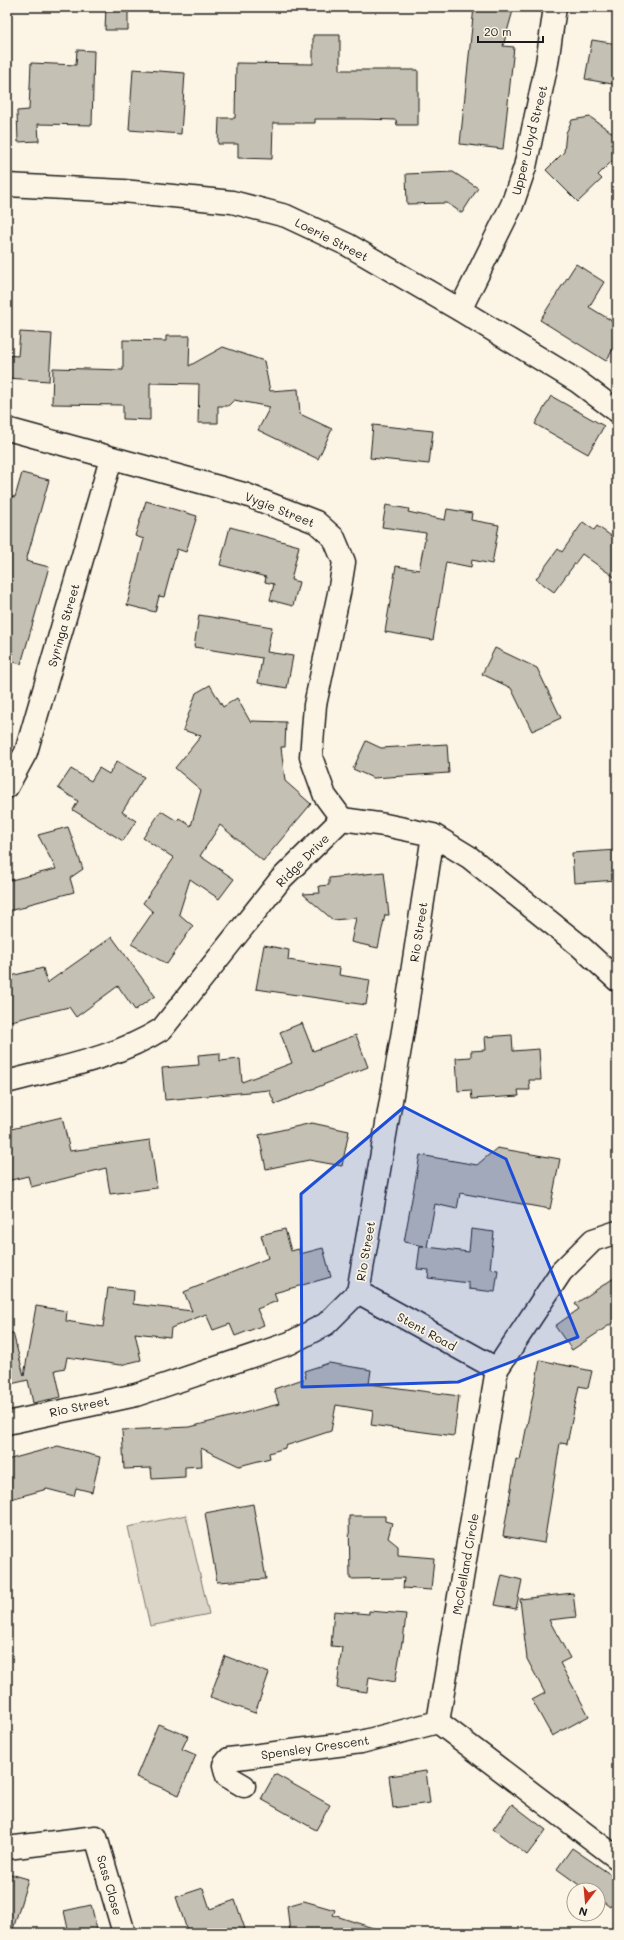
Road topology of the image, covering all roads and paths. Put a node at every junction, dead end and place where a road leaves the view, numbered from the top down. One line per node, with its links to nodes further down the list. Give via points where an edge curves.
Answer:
1 (555, 7): 3 (street, Upper Lloyd Street, via 547,63 525,167 512,205)
2 (7, 185): 3 (street, Loerie Street, via 123,191 232,202 286,216 348,245)
3 (460, 310): 4 (street, Loerie Street, via 577,381)
4 (617, 411)
5 (7, 429): 6 (street, Vygie Street)
6 (111, 459): 7 (street, Syringa Street, via 26,752); 8 (street, Vygie Street, via 244,494 316,522 334,538 344,562 315,705 312,757 325,796)
7 (7, 787)
8 (342, 819): 9 (street); 11 (street, Ridge Drive, via 281,879 162,1029 116,1052)
9 (433, 835): 10 (street, via 469,857 580,946); 13 (street, Rio Street, via 404,1025)
10 (617, 980)
11 (7, 1082)
12 (617, 1232): 14 (street, McClelland Circle, via 593,1240 561,1272)
13 (358, 1292): 14 (street, Stent Road); 15 (street, Rio Street, via 326,1324 290,1343 136,1395)
14 (497, 1369): 16 (street, McClelland Circle)
15 (7, 1423)
16 (438, 1722): 17 (street, Spensley Crescent, via 361,1742 228,1759 224,1765 227,1776); 19 (street)
17 (244, 1786)
18 (7, 1848): 20 (street, Sass Close, via 96,1836)
19 (617, 1858)
20 (124, 1933)

